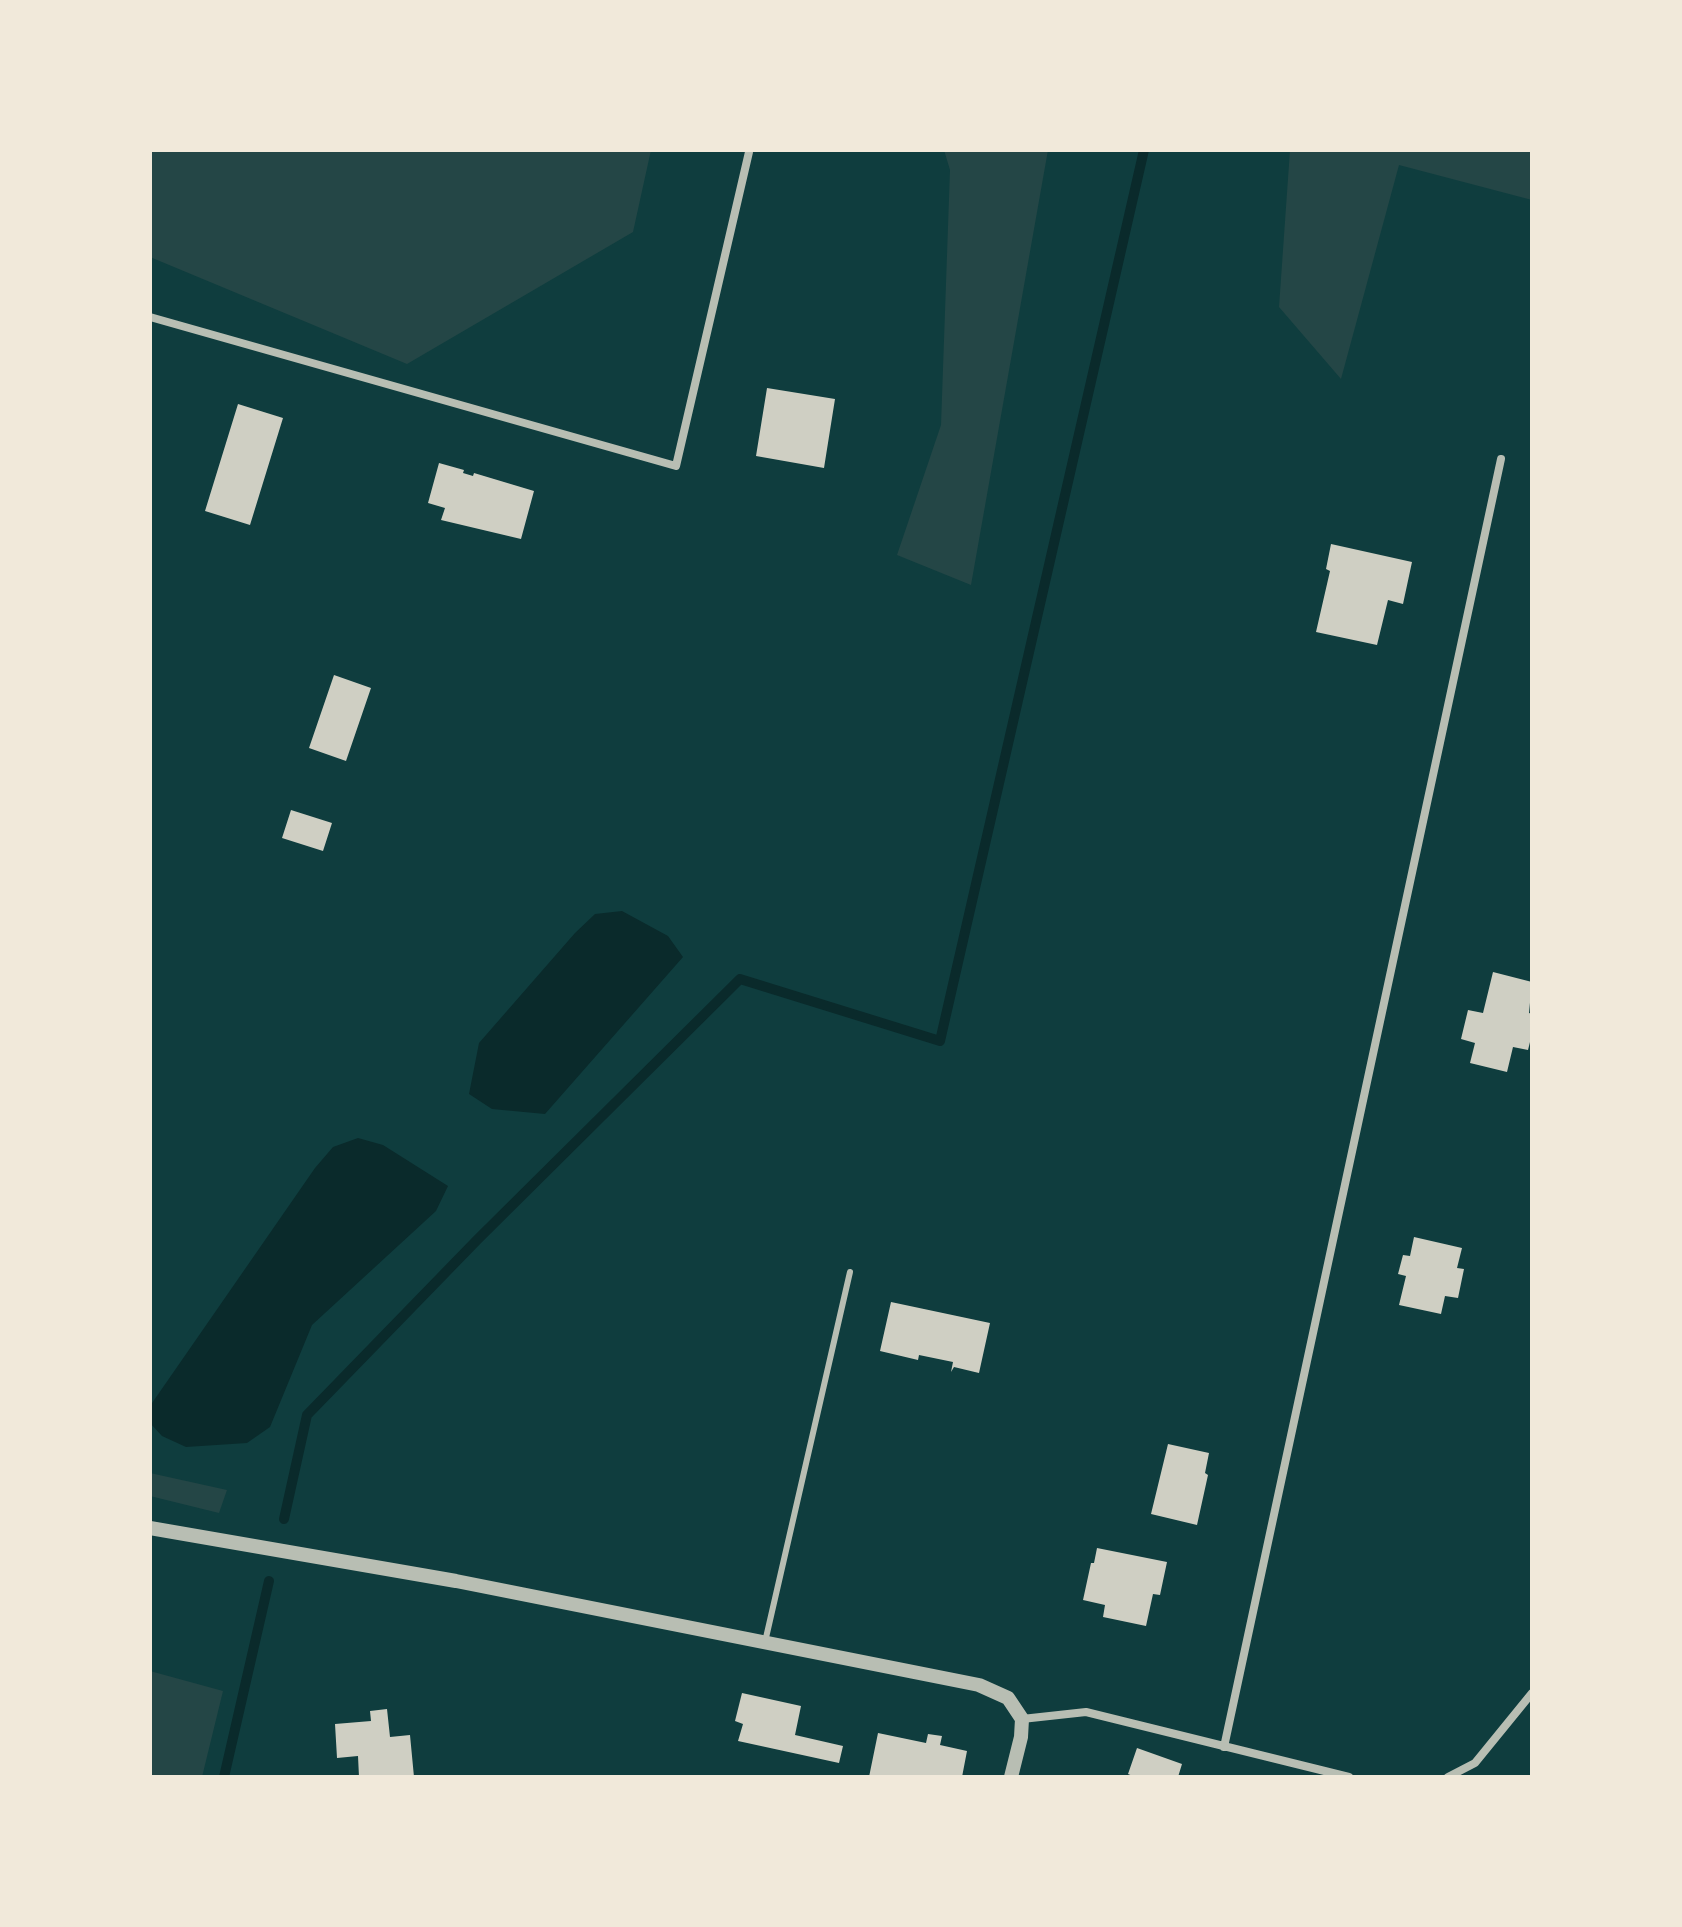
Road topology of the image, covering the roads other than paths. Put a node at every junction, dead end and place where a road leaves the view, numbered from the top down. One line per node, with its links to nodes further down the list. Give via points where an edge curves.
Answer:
1 (749, 152): 2 (street, via 676,466)
2 (150, 317)
3 (1501, 459): 9 (street)
4 (850, 1272): 6 (lane)
5 (150, 1528): 6 (street)
6 (765, 1642): 8 (street, via 979,1685 1008,1698)
7 (1532, 1693): 12 (street, via 1475,1763)
8 (1022, 1719): 9 (street, via 1086,1712); 10 (street)
9 (1224, 1747): 11 (street)
10 (1011, 1777)
11 (1349, 1777)
12 (1448, 1777)

